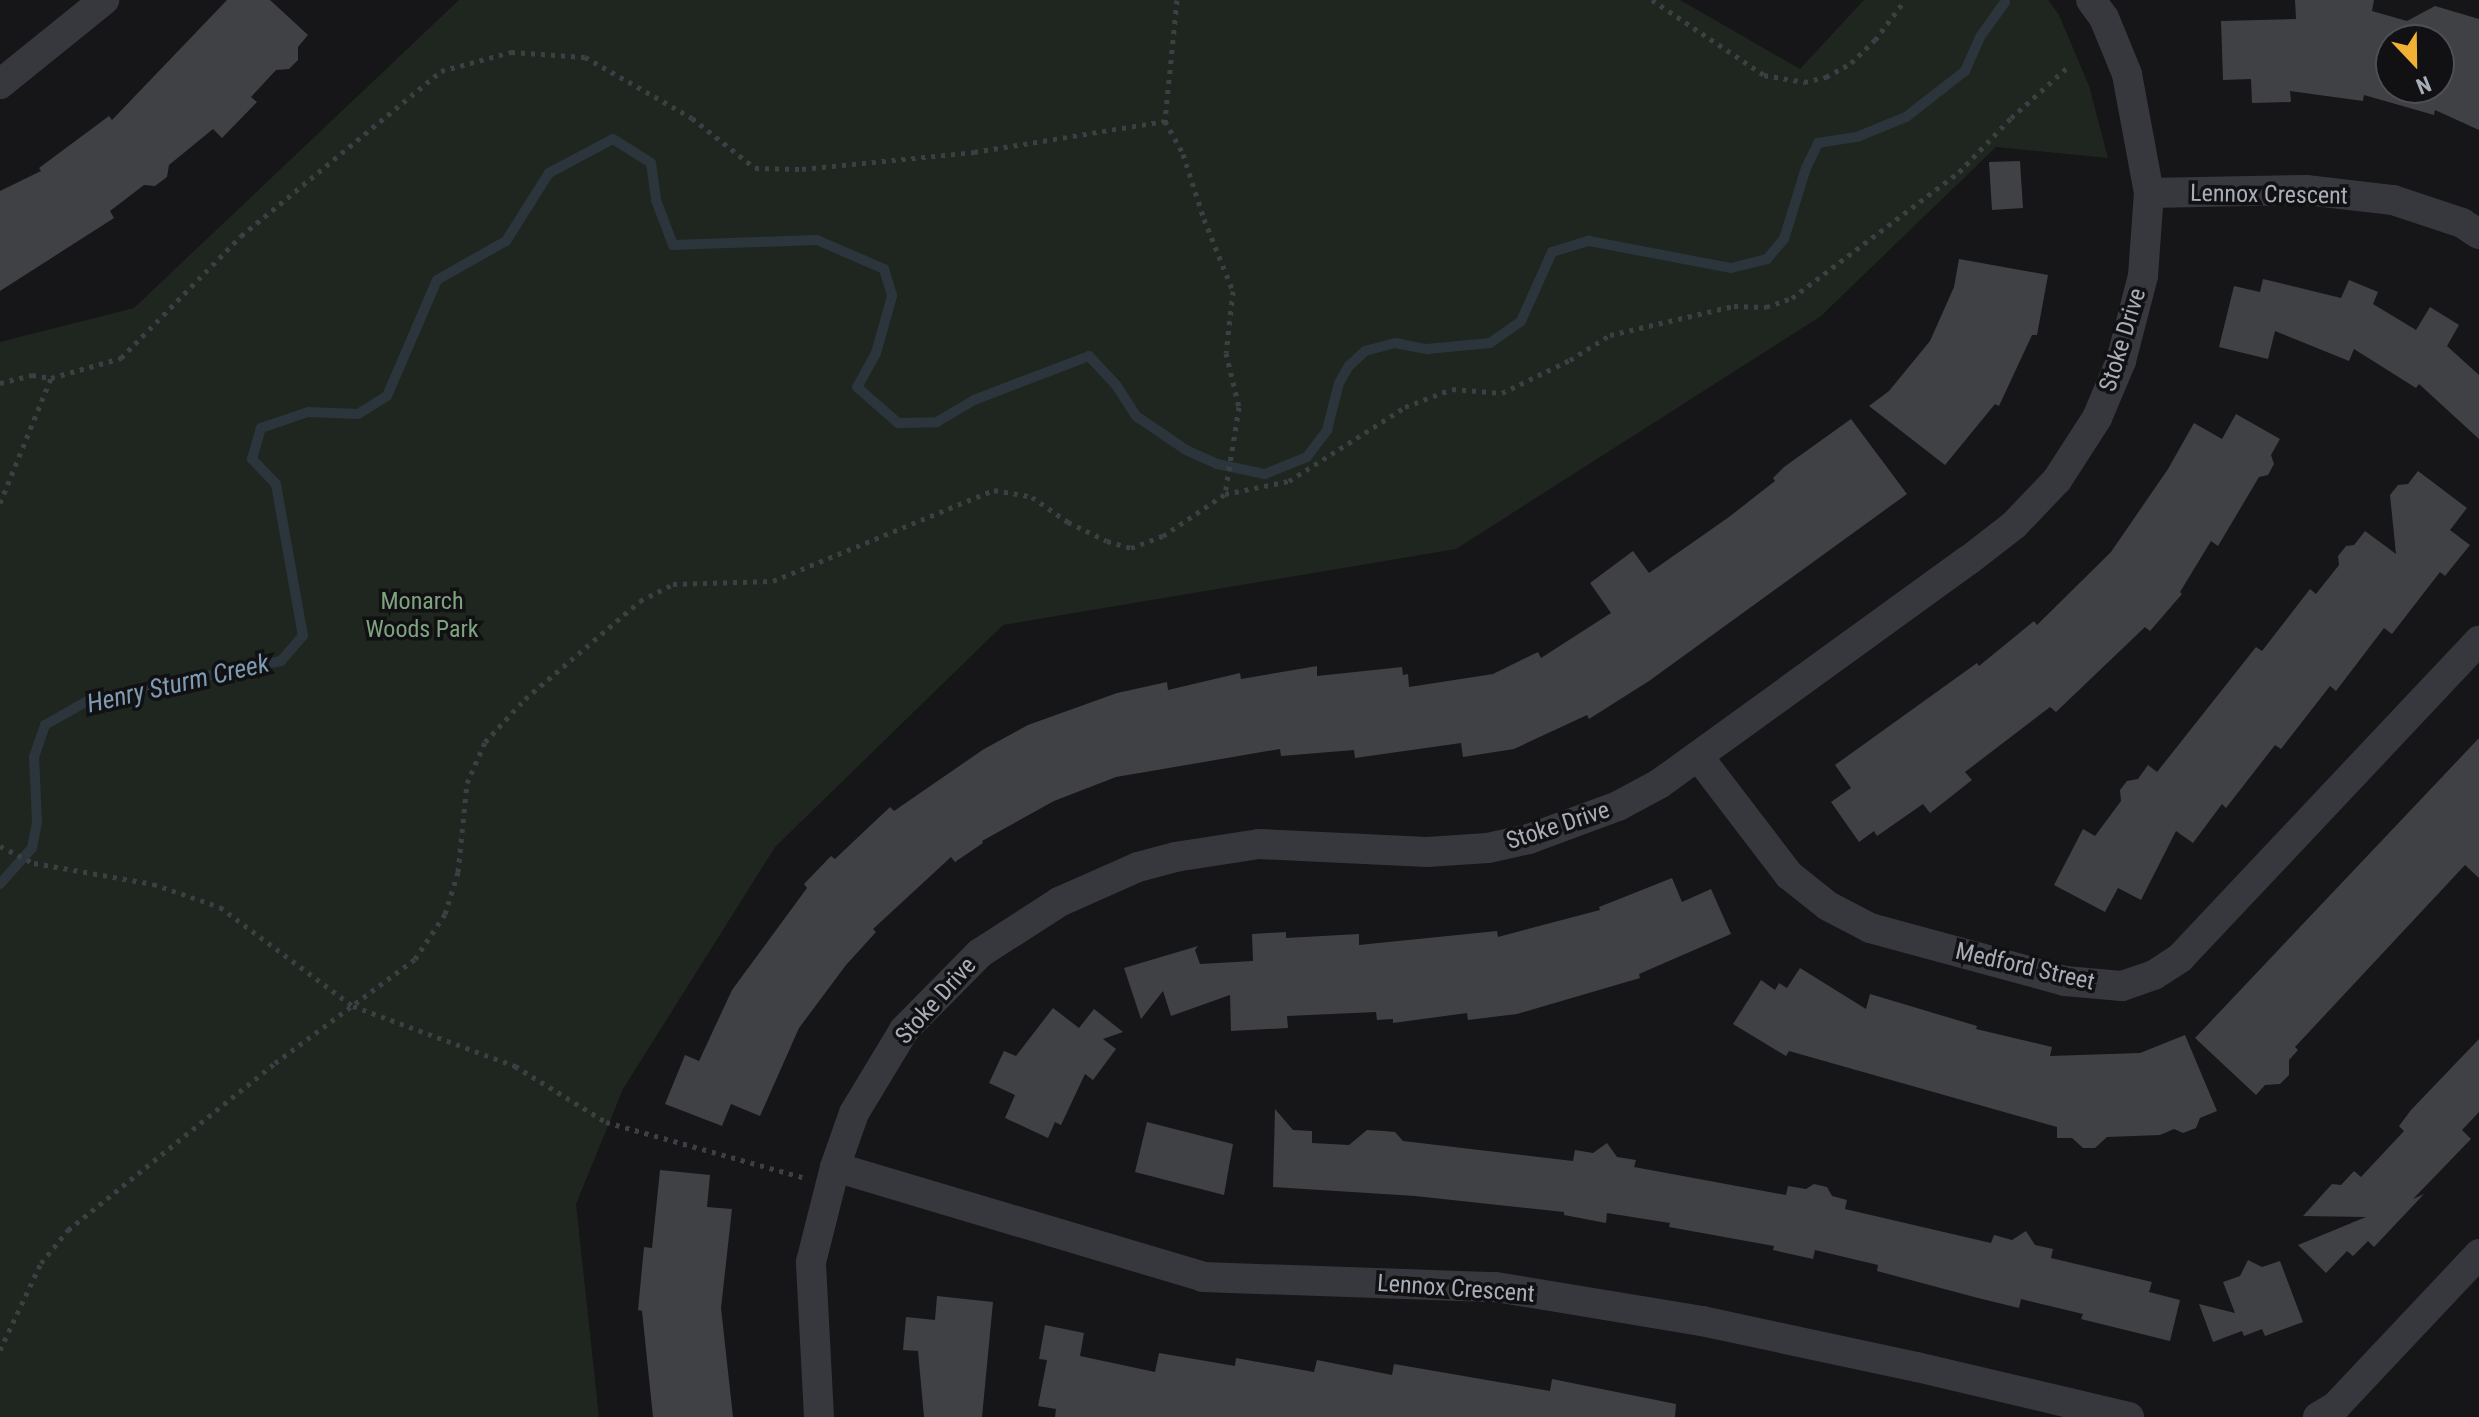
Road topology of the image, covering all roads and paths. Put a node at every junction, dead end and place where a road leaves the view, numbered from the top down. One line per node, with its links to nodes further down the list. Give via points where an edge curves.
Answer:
1 (104, 0): 7 (street)
2 (1177, 0): 8 (path)
3 (1652, 0): 4 (path, via 1764,75 1804,82 1851,63)
4 (1905, 0)
5 (2091, 0): 9 (street, Stoke Drive, via 2127,74)
6 (2069, 66): 13 (path, via 1959,172 1792,298 1610,335 1502,393 1452,389 1405,407 1289,481)
7 (0, 84)
8 (1165, 121): 11 (path, via 974,152 802,169 755,168 692,118 585,57 511,52 441,71 241,236 121,358); 13 (path, via 1183,154 1233,291 1226,353 1239,407)
9 (2149, 193): 10 (street, Lennox Crescent, via 2306,190 2393,200); 16 (street, Stoke Drive, via 2143,276 2121,361 2097,418 2057,480 2014,525 1969,560)
10 (2479, 234)
11 (51, 378): 12 (path, via 32,375); 14 (path)
12 (0, 383)
13 (1225, 494): 18 (path, via 1163,536 1131,548 1068,522 1032,497 994,490 773,581 673,584 640,601 525,699 485,742 467,783 458,872 445,914 415,959)
14 (0, 503)
15 (2479, 641): 16 (street, Medford Street, via 2180,958 2154,975 2122,986 2065,981 1870,928 1838,912 1789,875)
16 (1698, 756): 19 (street, Stoke Drive, via 1618,806 1529,839 1427,852 1289,844 1213,850 1138,867 1059,902 980,953 904,1030 854,1113)
17 (2, 846): 18 (path, via 34,863 153,884 220,907)
18 (353, 1006): 20 (path, via 515,1066 606,1122); 22 (path, via 68,1230 41,1263)
19 (835, 1167): 23 (street, Stoke Drive, via 811,1262); 24 (street, Lennox Crescent, via 1189,1274 1496,1287 1702,1321)
20 (805, 1177)
21 (2479, 1254): 25 (street, via 2336,1406)
22 (0, 1350)
23 (819, 1417)
24 (2129, 1417)
25 (2318, 1417)

